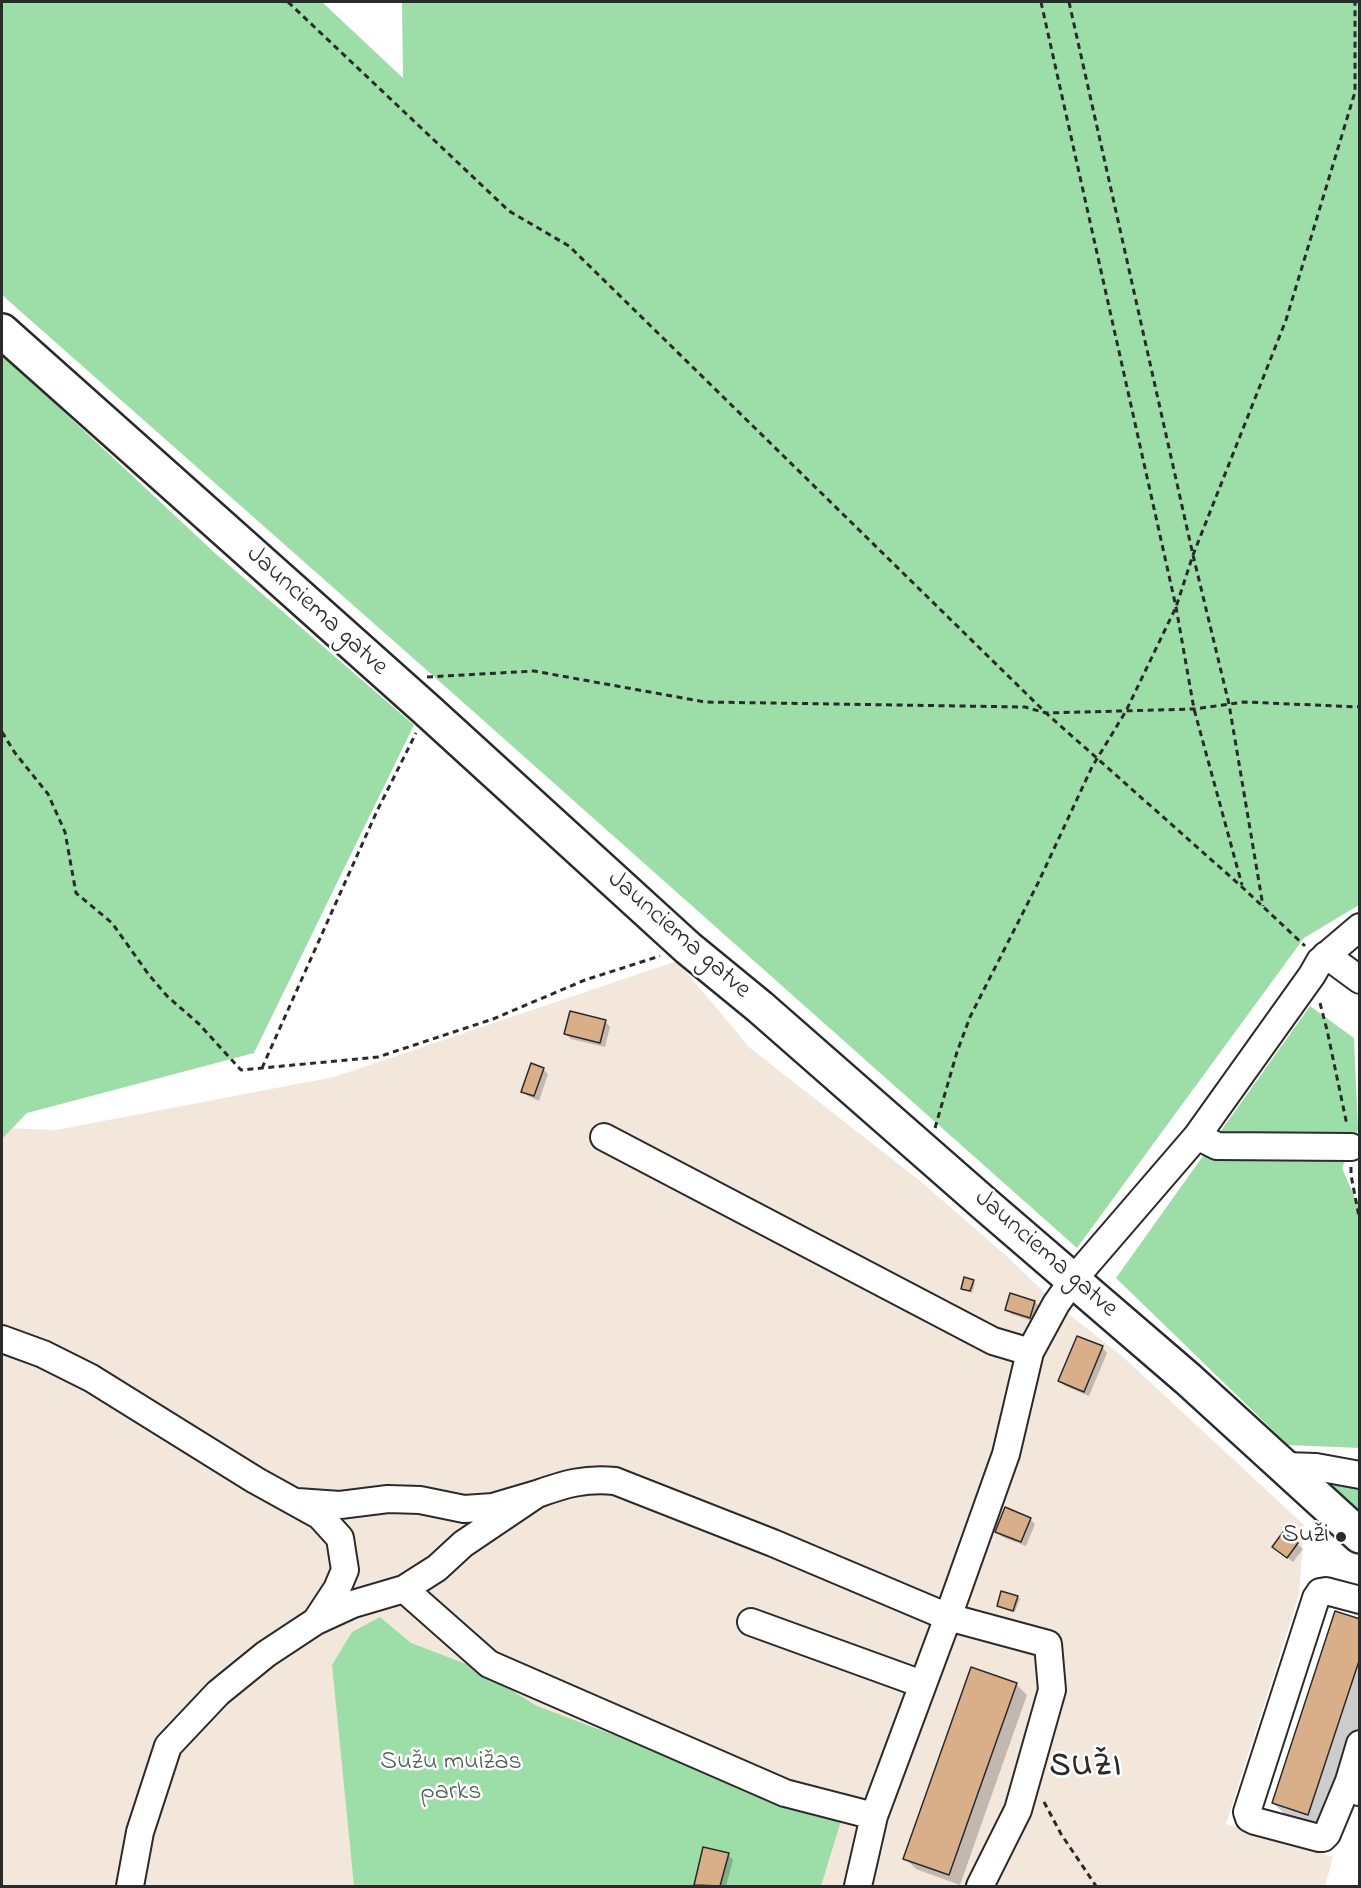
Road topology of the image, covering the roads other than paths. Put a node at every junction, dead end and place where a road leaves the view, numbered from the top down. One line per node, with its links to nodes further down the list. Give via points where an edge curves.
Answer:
1 (2, 331): 8 (main road, Jaunciema gatve, via 428,710 688,948)
2 (1359, 927): 3 (street)
3 (1319, 964): 4 (street); 5 (street)
4 (1359, 980)
5 (1197, 1136): 7 (street, via 1217,1146); 8 (street)
6 (604, 1137): 10 (street, via 993,1341)
7 (1351, 1147)
8 (1073, 1280): 10 (street); 11 (main road, Jaunciema gatve)
9 (2, 1339): 14 (street, via 91,1378)
10 (1030, 1352): 18 (street, via 1006,1454)
11 (1284, 1466): 12 (street); 15 (main road, Jaunciema gatve)
12 (1359, 1474)
13 (537, 1494): 14 (street, via 493,1507 464,1509 420,1500 340,1505); 16 (street); 18 (street, via 568,1483 615,1480)
14 (297, 1502): 19 (street, via 320,1516 340,1538 345,1570)
15 (1359, 1536)
16 (404, 1589): 19 (street, via 352,1605); 24 (street, via 489,1664 785,1793)
17 (1359, 1600): 23 (street, via 1326,1590 1316,1598 1247,1812 1254,1821 1323,1838)
18 (948, 1617): 21 (street); 27 (street, via 1048,1644 1052,1690 1018,1810)
19 (316, 1622): 25 (street, via 218,1693 168,1746 140,1833)
20 (751, 1622): 21 (street)
21 (922, 1684): 24 (street)
22 (1359, 1744): 23 (street)
23 (1354, 1787)
24 (874, 1816): 26 (street)
25 (130, 1887)
26 (858, 1887)
27 (980, 1887)

